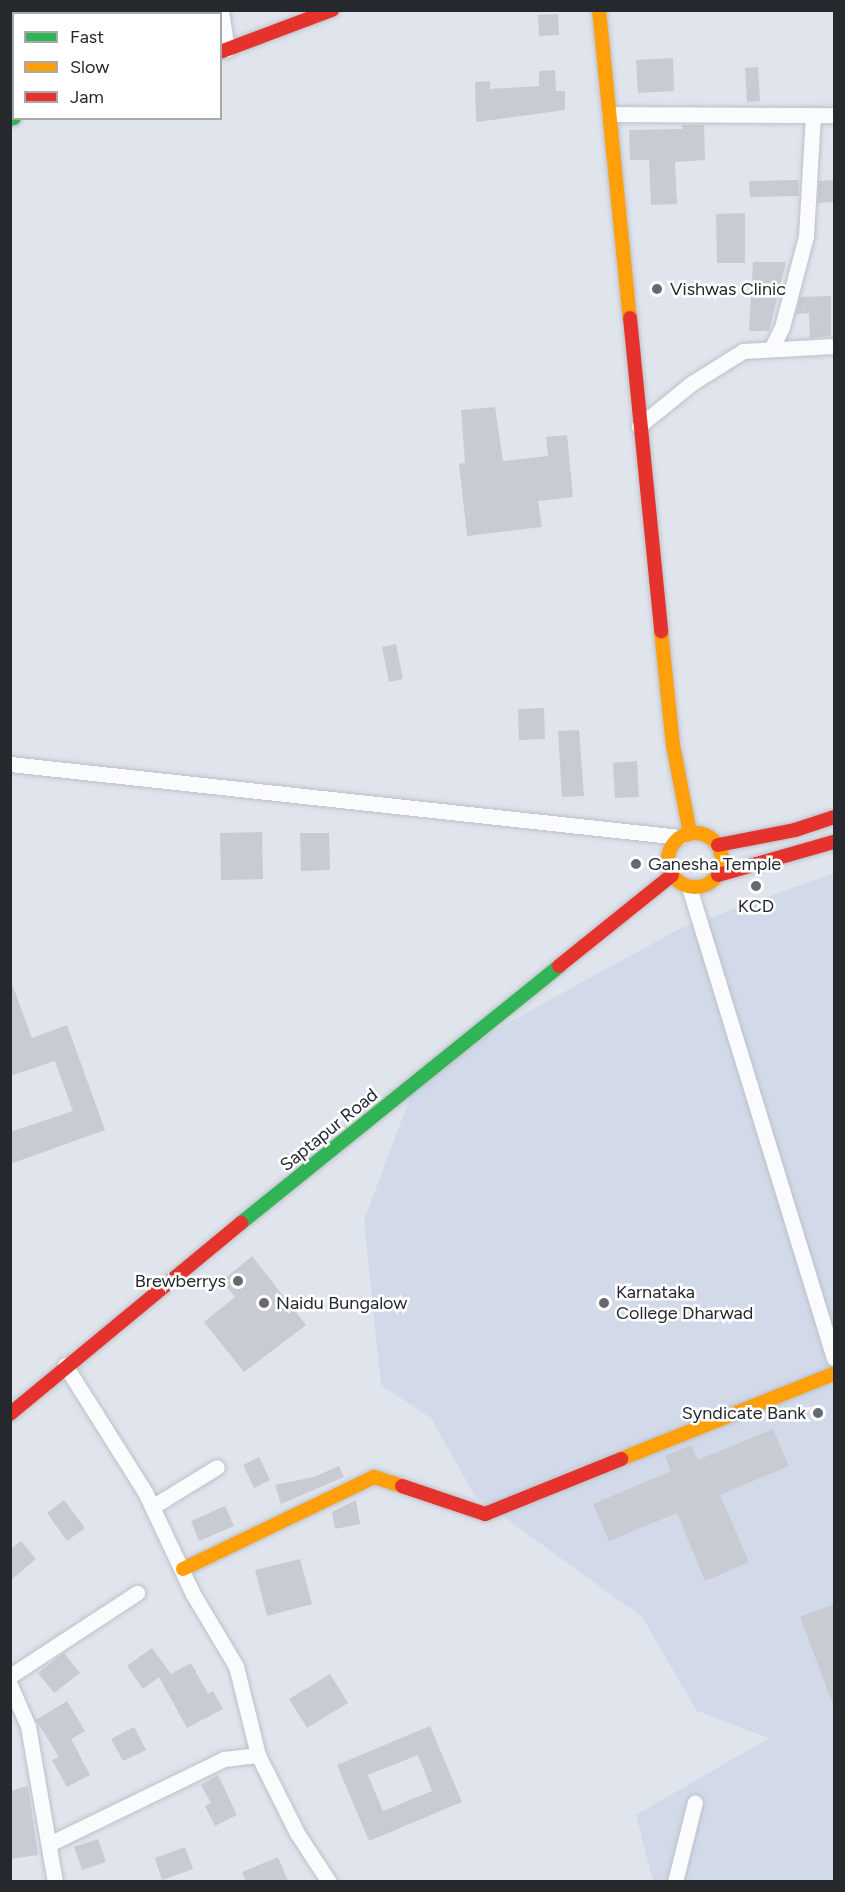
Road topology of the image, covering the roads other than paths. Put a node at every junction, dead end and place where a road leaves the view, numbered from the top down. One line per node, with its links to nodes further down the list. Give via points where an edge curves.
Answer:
1 (332, 10): 4 (street)
2 (599, 10): 5 (street)
3 (222, 24): 4 (street)
4 (224, 51)
5 (609, 114): 6 (street); 10 (street)
6 (813, 115): 7 (street); 9 (street, via 806,236 782,327)
7 (834, 116)
8 (834, 346): 9 (street)
9 (772, 347): 10 (street, via 743,351 692,383)
10 (639, 426): 13 (street)
11 (10, 764): 13 (street)
12 (834, 817): 15 (street, via 795,830)
13 (685, 835): 15 (street, via 701,833); 16 (street, via 668,854)
14 (834, 842): 17 (street)
15 (718, 845): 17 (street, via 722,866)
16 (672, 875): 18 (street); 20 (street, Saptapur Road)
17 (718, 875): 18 (street, via 700,887)
18 (689, 887): 19 (street)
19 (834, 1358)
20 (65, 1365): 22 (street, Saptapur Road); 24 (street)
21 (834, 1374): 25 (street, via 485,1514 374,1477)
22 (10, 1414)
23 (218, 1467): 24 (street)
24 (152, 1507): 25 (street)
25 (183, 1569): 29 (street, via 236,1666)
26 (136, 1593): 27 (street)
27 (10, 1676)
28 (10, 1685): 31 (street, via 28,1726)
29 (258, 1755): 31 (street, via 224,1760); 33 (street, via 297,1833)
30 (695, 1802): 34 (street)
31 (49, 1844): 32 (street)
32 (55, 1881)
33 (329, 1881)
34 (675, 1881)

